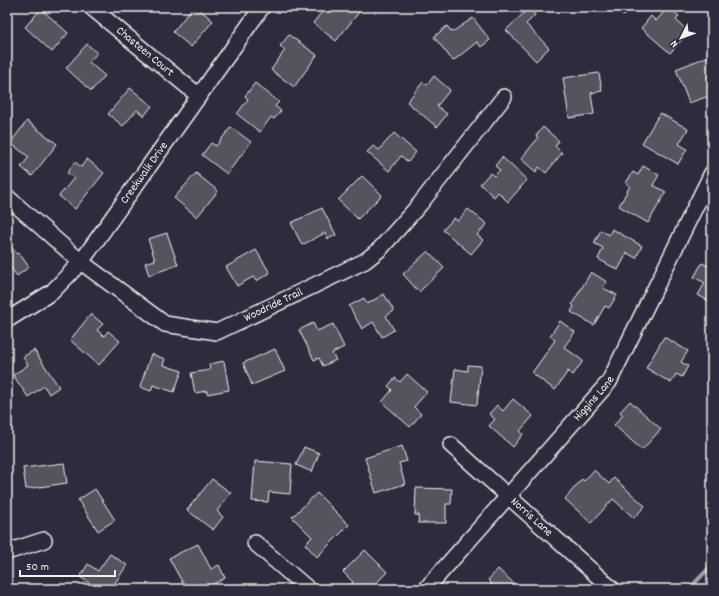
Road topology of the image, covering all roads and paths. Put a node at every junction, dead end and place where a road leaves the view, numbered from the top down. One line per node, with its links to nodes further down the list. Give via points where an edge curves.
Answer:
1 (91, 7): 3 (street, Chasteen Court)
2 (262, 7): 3 (street, Creekwalk Drive)
3 (199, 96): 7 (street, Creekwalk Drive)
4 (504, 97): 7 (street, Woodride Trail, via 420,204 380,249 365,261 217,332 164,324)
5 (712, 174): 10 (street, Higgins Lane, via 609,382)
6 (7, 197): 7 (street, Woodride Trail)
7 (81, 262): 8 (street, Creekwalk Drive, via 52,292)
8 (7, 320)
9 (451, 445): 10 (street, Norris Lane)
10 (508, 498): 15 (street, Higgins Lane); 16 (street, Norris Lane)
11 (44, 540): 13 (street)
12 (255, 543): 14 (street)
13 (7, 552)
14 (308, 589)
15 (426, 589)
16 (612, 589)

